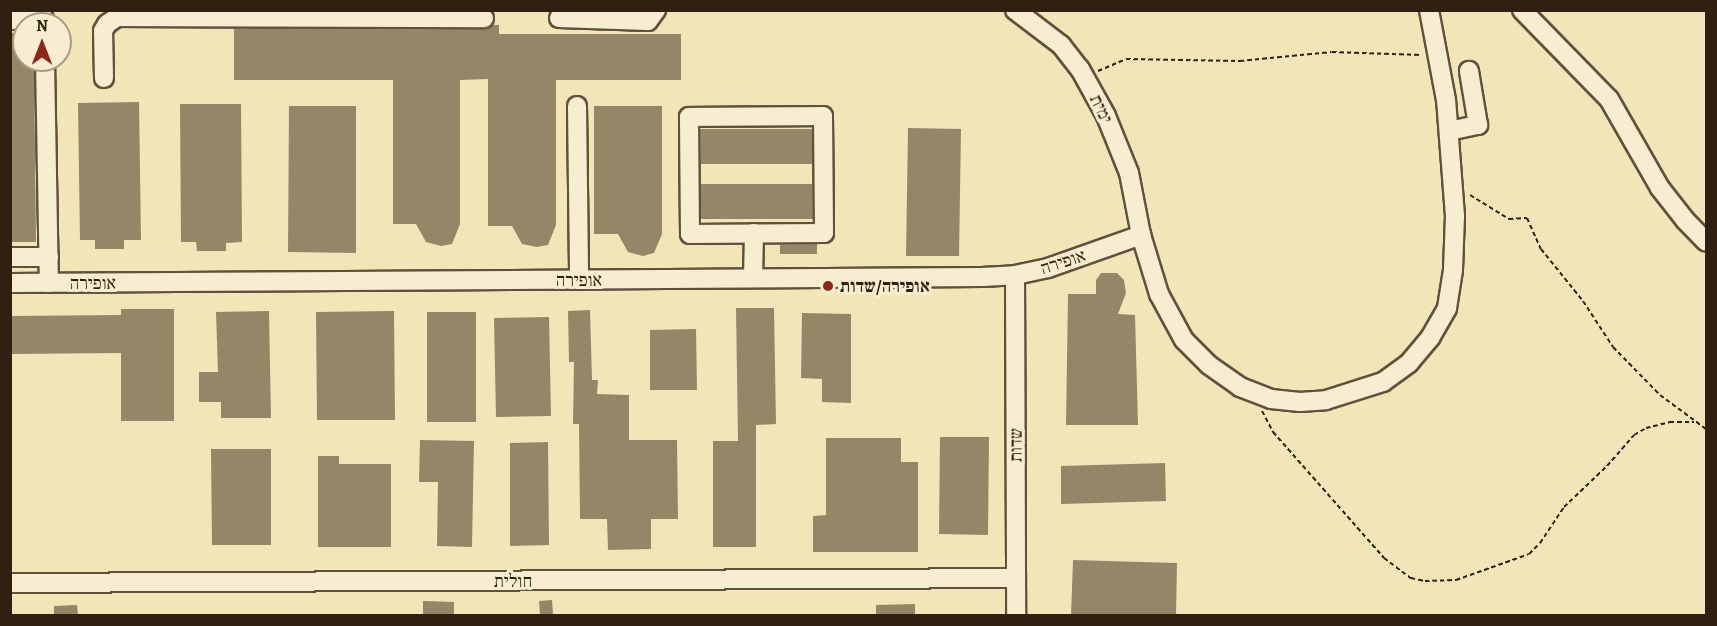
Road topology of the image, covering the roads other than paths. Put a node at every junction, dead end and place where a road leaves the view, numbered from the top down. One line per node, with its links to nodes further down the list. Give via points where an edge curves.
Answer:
1 (656, 10): 7 (street, via 648,21)
2 (1015, 10): 14 (street, ימית, via 1060,45 1106,116 1129,173)
3 (1522, 10): 15 (street, via 1609,99 1660,188)
4 (1432, 13): 12 (street, ימית)
5 (138, 14): 6 (street); 10 (street, via 117,17 103,31)
6 (484, 18)
7 (559, 18)
8 (1469, 71): 12 (street, via 1478,125)
9 (45, 72): 17 (street)
10 (104, 78)
11 (577, 106): 20 (street)
12 (1449, 131): 14 (street, ימית, via 1454,270 1447,308 1410,363 1383,382 1326,400 1300,402 1271,399 1240,387 1209,365 1184,340 1159,294)
13 (754, 233): 13 (street, via 824,233 823,116 689,117 690,234); 19 (street)
14 (1141, 236): 18 (street, אופירה, via 1048,268)
15 (1707, 242)
16 (10, 257): 17 (street)
17 (49, 257): 22 (street)
18 (1015, 275): 19 (street, אופירה); 23 (street, שדות)
19 (753, 279): 20 (street, אופירה)
20 (579, 280): 22 (street, אופירה)
21 (10, 283): 22 (street, אופירה)
22 (49, 283)
23 (1016, 578): 24 (street, חולית); 25 (street, שדות)
24 (10, 583)
25 (1016, 615)

